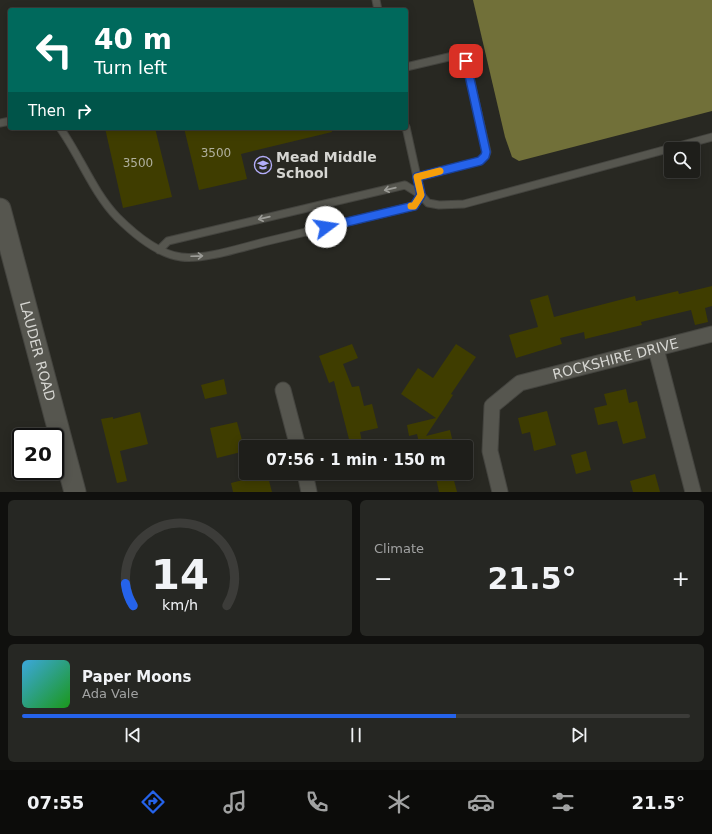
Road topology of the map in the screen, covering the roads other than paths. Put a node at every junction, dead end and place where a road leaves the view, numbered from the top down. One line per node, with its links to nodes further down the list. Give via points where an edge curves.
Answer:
1 (408, 67): 5 (lane, via 453,56 460,56 466,61 486,152 480,161)
2 (61, 130): 8 (lane, via 104,201 118,218)
3 (407, 130): 5 (lane)
4 (712, 137): 6 (lane, via 464,204 428,203)
5 (417, 177): 6 (lane)
6 (421, 195): 8 (lane, one-way to 8, via 405,186 168,241); 8 (lane, one-way to 6, via 181,257 210,255 414,206)
7 (0, 209): 14 (main road, LAUDER ROAD)
8 (159, 250)
9 (712, 334): 10 (street, ROCKSHIRE DRIVE)
10 (656, 349): 16 (street, ROCKSHIRE DRIVE, via 520,384 492,406 490,451); 17 (street)
11 (284, 390): 12 (street)
12 (296, 440)
13 (307, 480): 15 (street)
14 (75, 492)
15 (310, 492)
16 (500, 492)
17 (693, 492)

